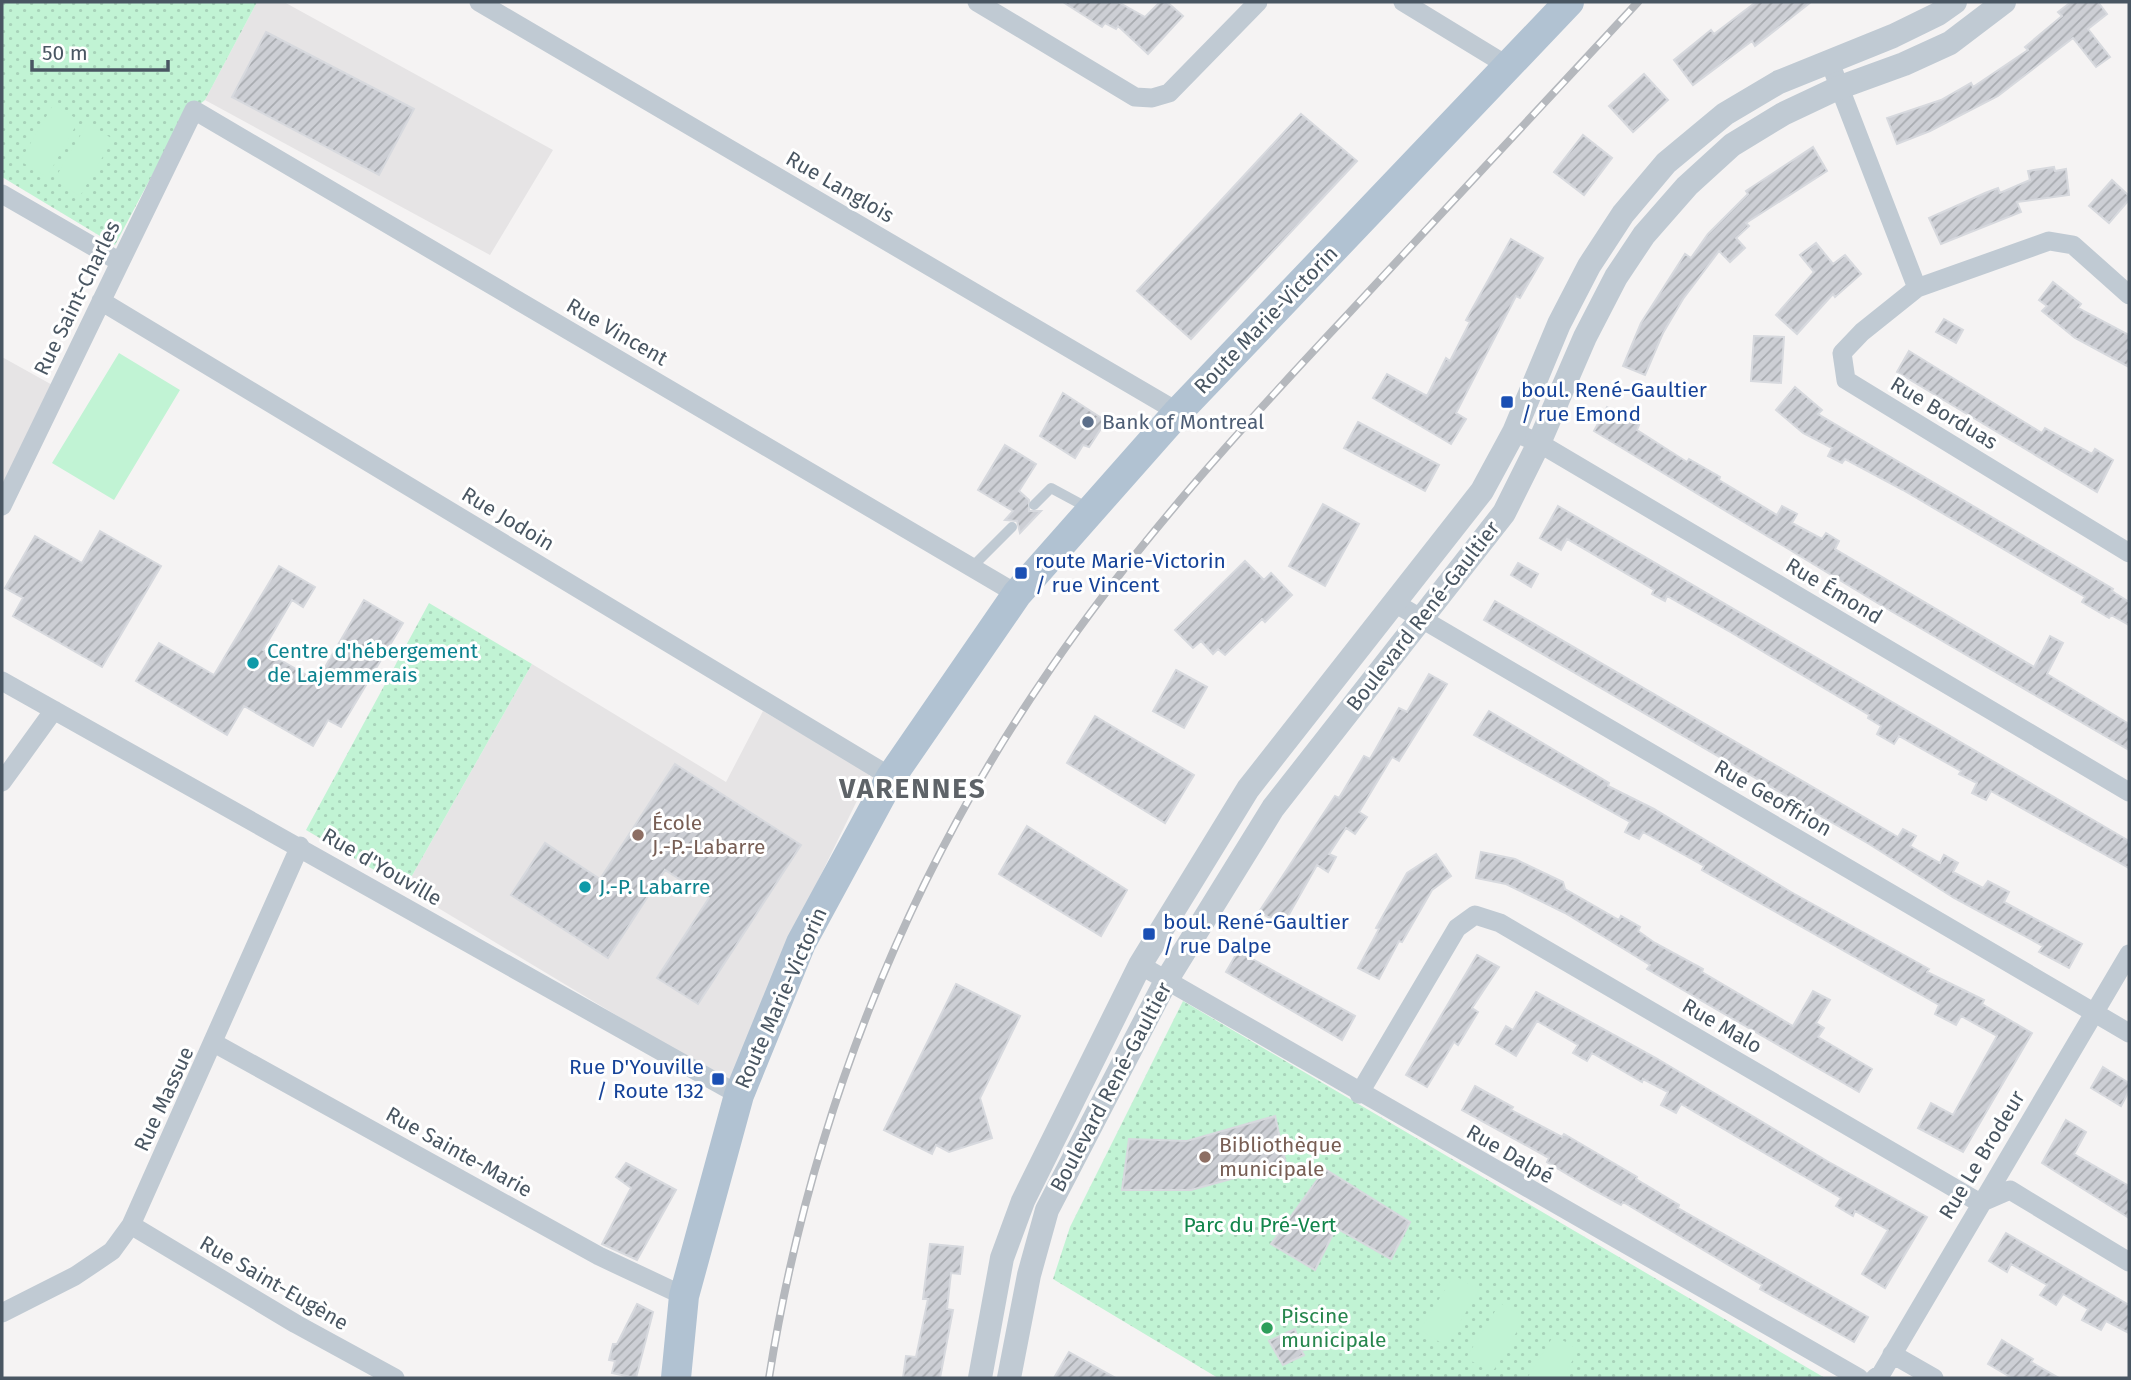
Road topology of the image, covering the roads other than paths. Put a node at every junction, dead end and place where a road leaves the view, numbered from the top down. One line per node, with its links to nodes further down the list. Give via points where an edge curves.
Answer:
1 (479, 2): 17 (street, Rue Langlois)
2 (977, 2): 3 (street, via 1135,97 1152,98 1169,93)
3 (1258, 2)
4 (1403, 2): 9 (street)
5 (1569, 2): 9 (main road, Route Marie-Victorin)
6 (1955, 2): 8 (street, Boulevard René-Gaultier, via 1893,36)
7 (2004, 2): 10 (street, Boulevard René-Gaultier, via 1950,43)
8 (1829, 60): 10 (street); 18 (street, Boulevard René-Gaultier, via 1779,82 1725,114 1666,163 1623,214 1589,266)
9 (1508, 66): 17 (main road, Route Marie-Victorin)
10 (1838, 88): 14 (street); 19 (street, Boulevard René-Gaultier, via 1732,145 1687,186 1644,235 1585,337)
11 (194, 110): 13 (street, Rue Saint-Charles); 25 (street, Rue Vincent)
12 (2, 194): 13 (street)
13 (120, 261): 16 (street, Rue Saint-Charles)
14 (1917, 288): 15 (street, Rue Borduas, via 2049,241 2073,245); 24 (street, Rue Borduas, via 1842,353 1846,380)
15 (2129, 295)
16 (101, 300): 21 (street, Rue Saint-Charles); 31 (street, Rue Jodoin)
17 (1178, 412): 22 (main road, Route Marie-Victorin)
18 (1514, 432): 19 (street, Rue Émond); 27 (street, Boulevard René-Gaultier, via 1482,491)
19 (1539, 443): 28 (street, Boulevard René-Gaultier, via 1504,513); 33 (street, Rue Émond)
20 (1034, 505): 22 (lane, via 1051,488)
21 (2, 506)
22 (1092, 510): 26 (main road, Route Marie-Victorin)
23 (1013, 527): 25 (lane)
24 (2128, 550)
25 (971, 567): 26 (street, Rue Vincent)
26 (1017, 594): 31 (main road, Route Marie-Victorin)
27 (1393, 602): 28 (street, Rue Geoffrion); 36 (street, Boulevard René-Gaultier, via 1248,789)
28 (1420, 618): 37 (street, Boulevard René-Gaultier, via 1273,808); 38 (street, Rue Geoffrion)
29 (2, 681): 30 (street, Rue d'Youville)
30 (54, 710): 32 (street); 34 (street, Rue d'Youville)
31 (891, 777): 42 (main road, Route Marie-Victorin, via 801,943)
32 (2, 782)
33 (2129, 792)
34 (300, 846): 40 (street, Rue Massue); 42 (street, Rue d'Youville)
35 (2129, 954): 38 (street, Rue Le Brodeur)
36 (1140, 965): 37 (street, Rue Dalpé); 43 (street, Boulevard René-Gaultier)
37 (1166, 981): 41 (street, Rue Dalpé); 45 (street, Boulevard René-Gaultier)
38 (2094, 1013): 39 (street, Rue Geoffrion); 44 (street, Rue Le Brodeur)
39 (2129, 1033)
40 (214, 1043): 46 (street, Rue Massue); 48 (street, Rue Sainte-Marie, via 599,1256)
41 (1359, 1094): 44 (street, Rue Malo, via 1457,928 1475,915 1500,923); 55 (street, Rue Dalpé)
42 (738, 1095): 48 (main road, Route Marie-Victorin)
43 (1023, 1200): 45 (street); 53 (street, Boulevard René-Gaultier, via 1002,1258)
44 (1980, 1203): 47 (street, via 2010,1190); 50 (street, Rue Le Brodeur)
45 (1047, 1210): 54 (street, Boulevard René-Gaultier)
46 (131, 1225): 49 (street, Rue Massue, via 112,1251 75,1276); 51 (street, Rue Saint-Eugène)
47 (2129, 1262)
48 (684, 1296): 52 (main road, Route Marie-Victorin)
49 (2, 1313)
50 (1892, 1354): 56 (street, Rue Le Brodeur); 57 (street)
51 (396, 1378)
52 (676, 1378)
53 (980, 1378)
54 (1009, 1378)
55 (1859, 1378)
56 (1875, 1378)
57 (1934, 1378)

